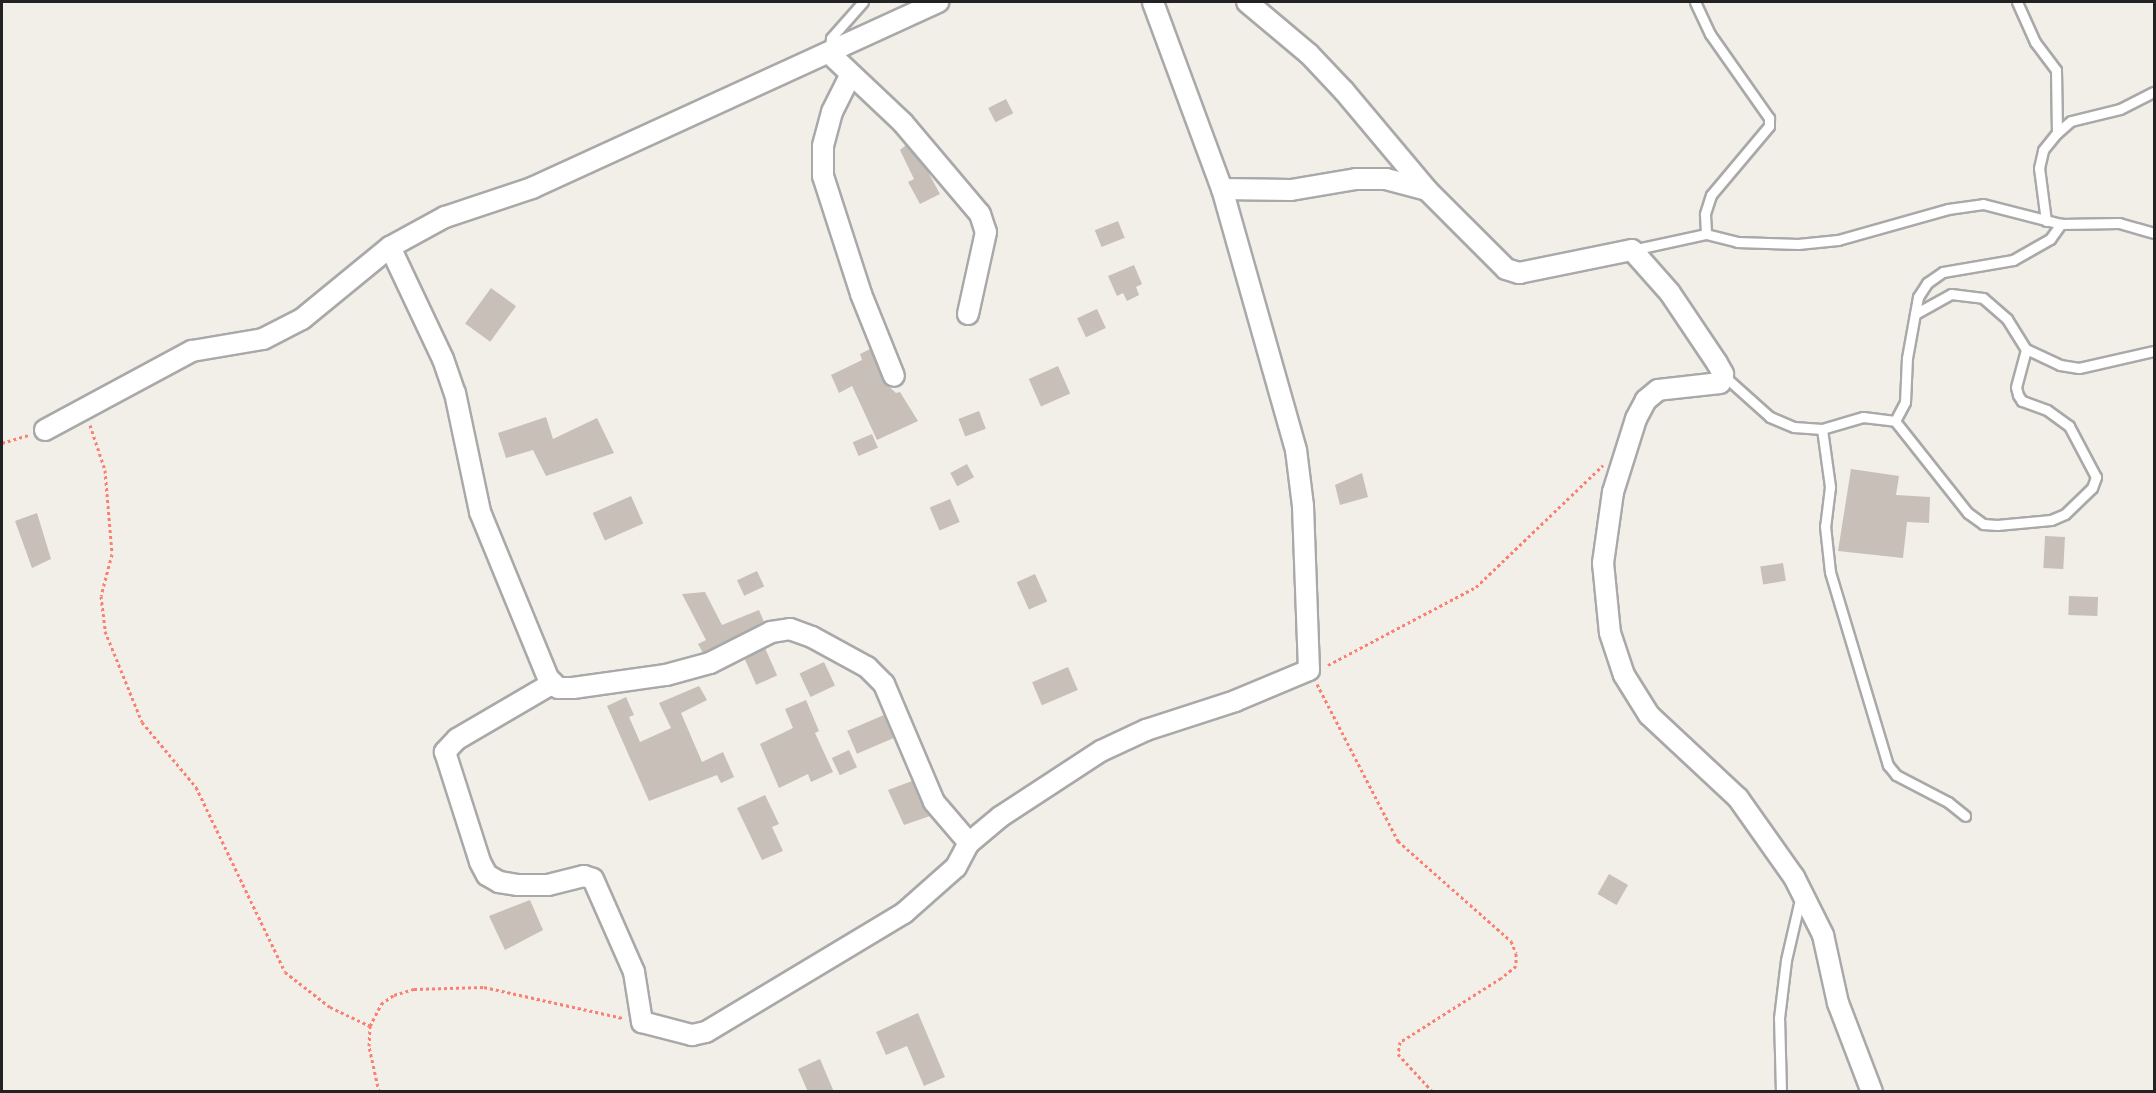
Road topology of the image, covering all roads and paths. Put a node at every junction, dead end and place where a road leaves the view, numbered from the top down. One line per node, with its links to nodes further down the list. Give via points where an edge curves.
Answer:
1 (863, 2): 7 (lane, via 831,38)
2 (939, 2): 7 (street)
3 (1153, 2): 11 (street)
4 (1247, 2): 12 (street, via 1344,91)
5 (1695, 2): 16 (lane, via 1710,34 1769,118 1769,126 1711,195 1705,214)
6 (2017, 2): 10 (lane, via 2035,42 2056,70)
7 (829, 53): 8 (street); 17 (street, via 532,188 445,217)
8 (849, 76): 19 (street, via 903,123 980,214 987,232); 24 (street, via 832,112 823,146 823,176 861,294)
9 (2154, 93): 10 (lane, via 2120,109 2071,121)
10 (2057, 133): 13 (lane, via 2043,150 2039,168)
11 (1222, 189): 12 (street, via 1292,190 1356,179 1386,179); 31 (street, via 1296,450 1303,506)
12 (1427, 190): 18 (street, via 1489,255 1512,271 1541,270)
13 (2046, 221): 14 (lane); 16 (lane, via 1983,204 1808,243 1737,242)
14 (2061, 224): 15 (lane, via 2119,223); 20 (lane, via 2050,239 2013,260 1943,272 1927,283 1917,297)
15 (2154, 233)
16 (1706, 234): 18 (lane)
17 (390, 247): 25 (street, via 302,319 263,339 192,351); 32 (street, via 443,359 455,393 480,512)
18 (1632, 250): 23 (street, via 1670,293)
19 (968, 314)
20 (1915, 314): 21 (lane, via 1952,294 1983,298 2007,319); 26 (lane, via 1905,402)
21 (2026, 349): 22 (lane, via 2061,365 2079,368); 26 (lane, via 2016,387 2018,395 2022,401 2047,410 2069,426 2096,477 2092,488 2065,514 2051,520 1983,524 1968,513)
22 (2154, 351)
23 (1723, 374): 27 (lane, via 1770,417 1794,427); 30 (street, via 1720,383 1708,387 1673,386 1646,400)
24 (894, 376)
25 (85, 407): 28 (street); 37 (path, via 105,470 112,554 101,596 105,631 142,722 196,787 285,972 330,1007)
26 (1895, 421): 27 (lane, via 1863,417)
27 (1822, 429): 33 (lane, via 1830,487 1825,526 1828,561 1887,765 1896,776 1948,802)
28 (45, 430): 29 (path)
29 (2, 443)
30 (1624, 453): 31 (path, via 1594,469 1495,573 1476,587 1335,662); 35 (street, via 1613,492 1603,563 1610,633 1624,675 1649,715 1750,812)
31 (1308, 670): 34 (street, via 1234,701 1146,730 1101,751 1027,798); 40 (path, via 1350,741 1398,841 1511,941 1516,953 1516,966 1400,1042 1398,1054)
32 (553, 683): 34 (street, via 558,688 573,688 687,671 771,632 790,629 812,637 867,667 884,684 934,802); 36 (street, via 457,739 448,746 445,761 487,875 517,885 548,885 584,876 593,879 634,972)
33 (1965, 816)
34 (969, 843): 36 (street, via 956,867 904,913 706,1032 692,1035)
35 (1802, 891): 38 (street, via 1822,935 1845,1025); 41 (lane, via 1786,960 1779,1018)
36 (642, 1022): 37 (path, via 484,987 453,987 394,995 381,1004)
37 (370, 1026): 39 (path, via 369,1046)
38 (1874, 1089)
39 (379, 1092)
40 (1433, 1092)
41 (1781, 1092)

